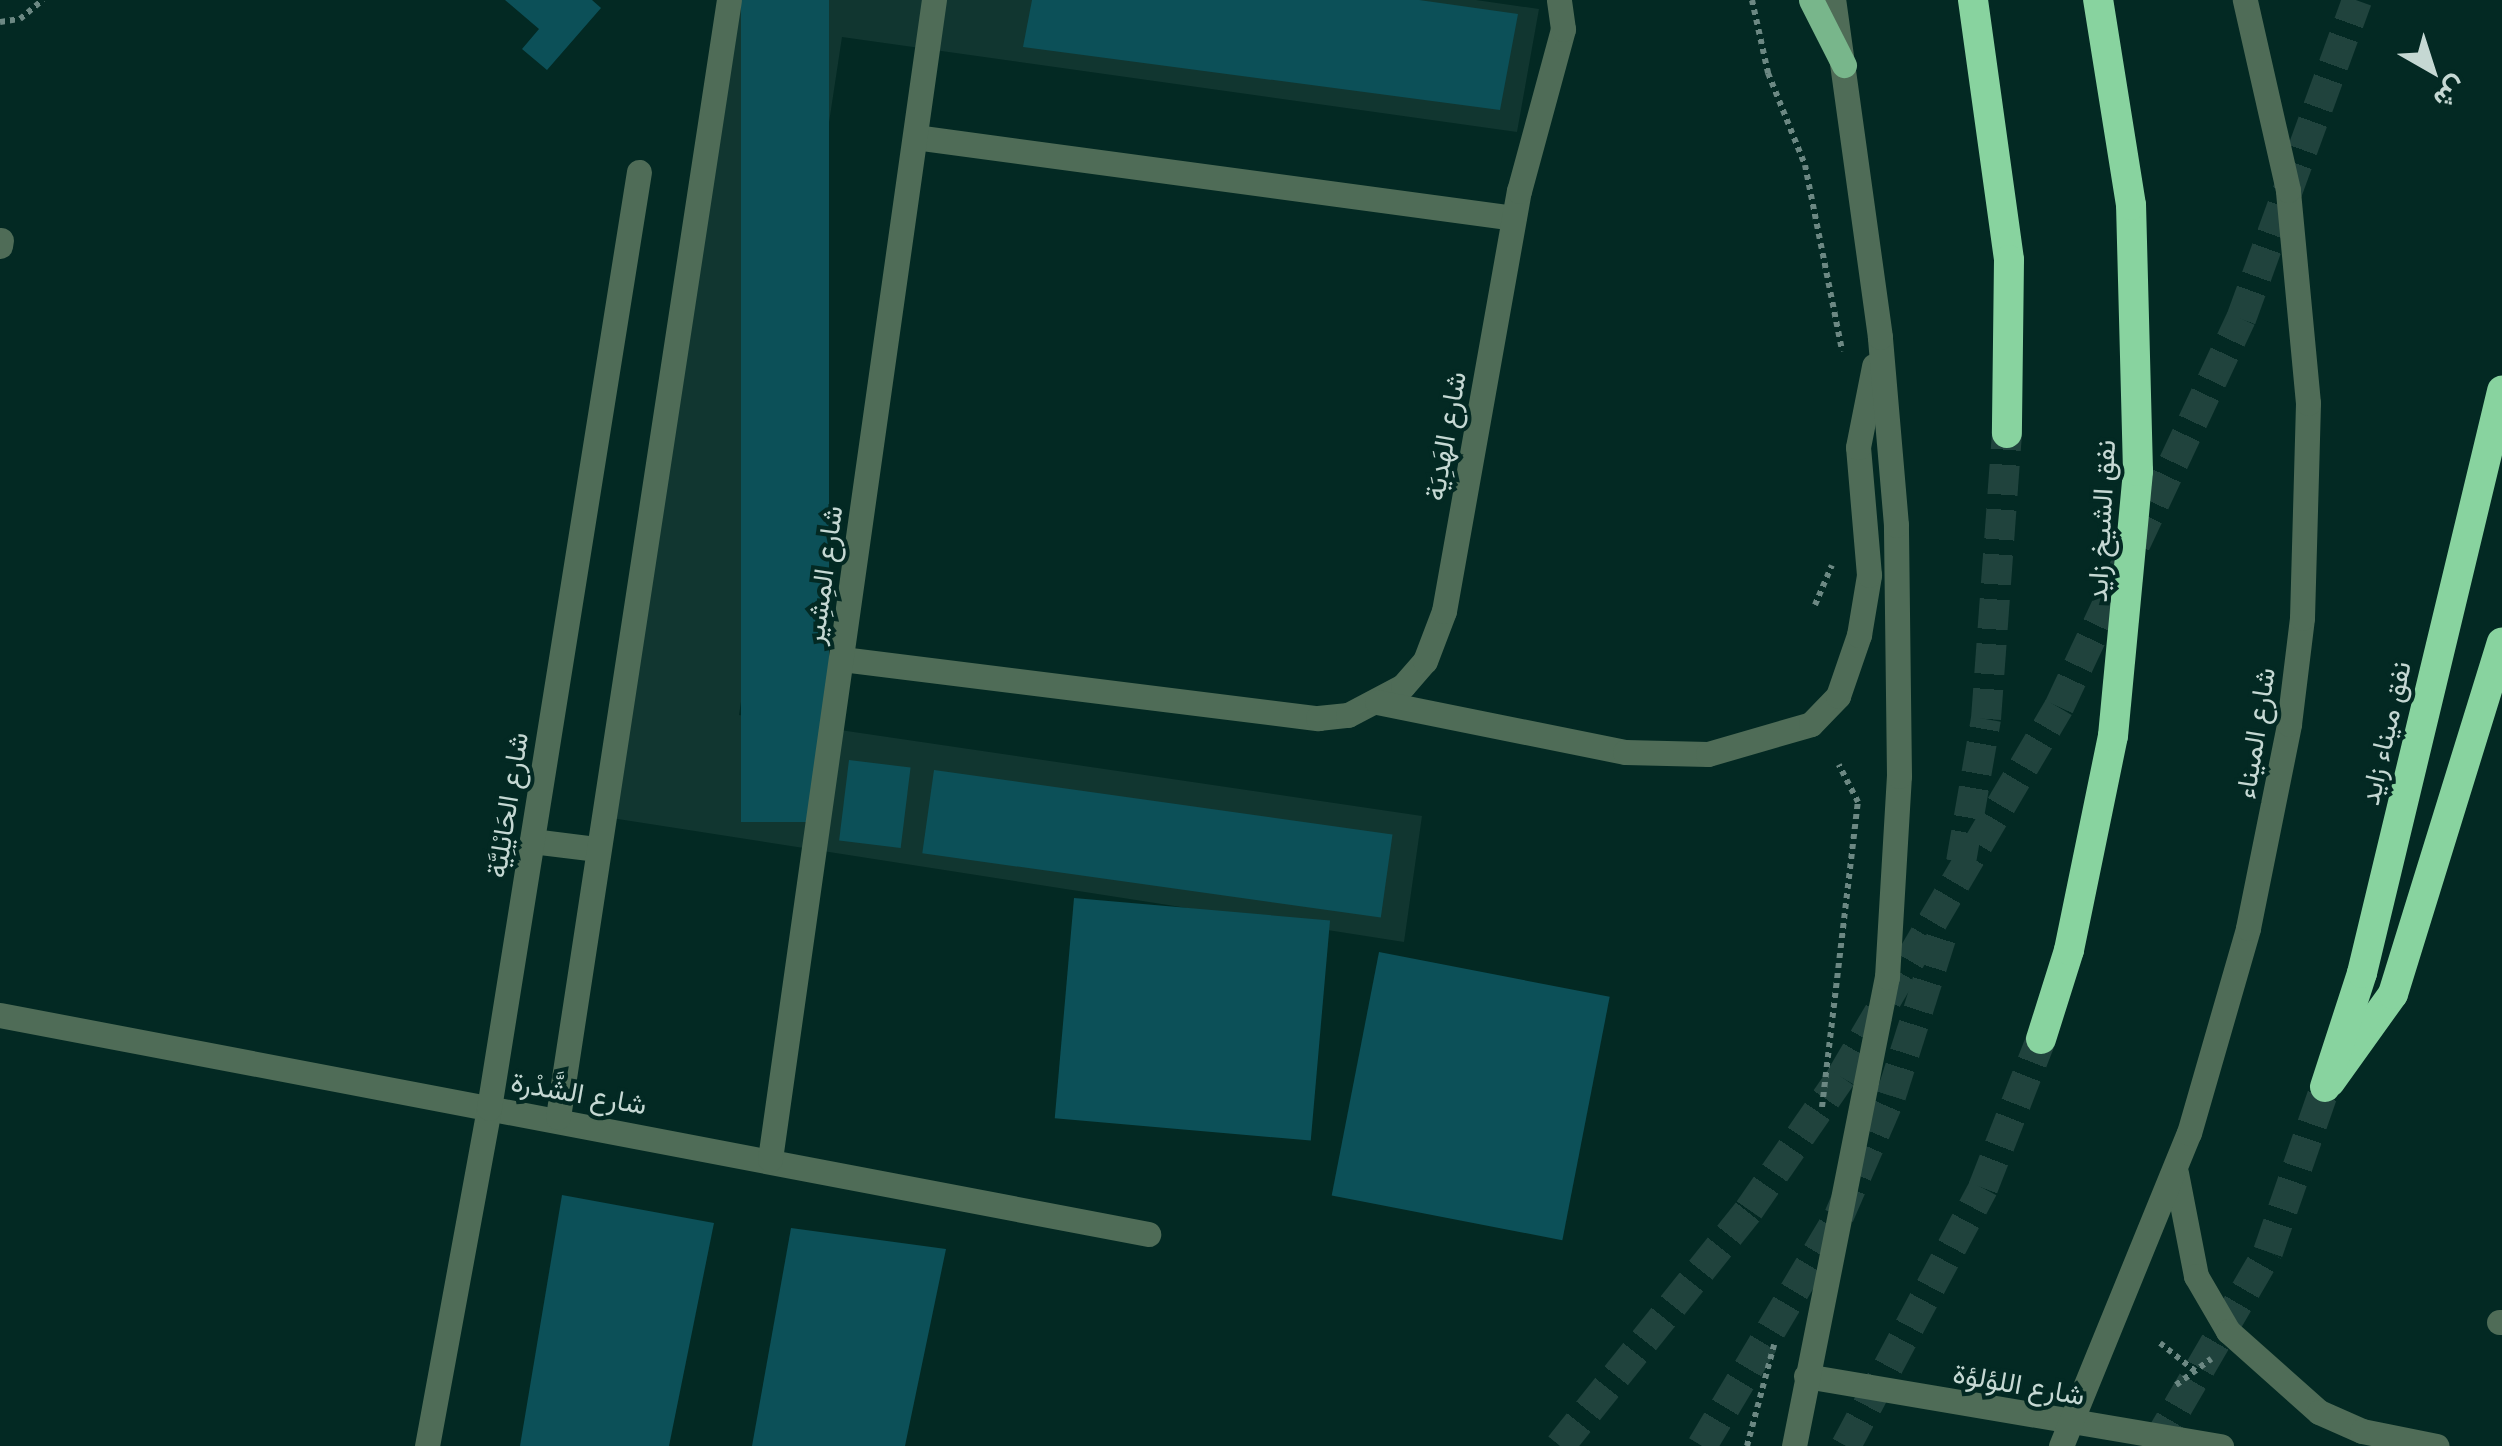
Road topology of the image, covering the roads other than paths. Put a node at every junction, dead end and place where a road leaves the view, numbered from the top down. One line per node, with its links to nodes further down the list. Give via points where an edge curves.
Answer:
1 (729, 0): 20 (street)
2 (934, 0): 10 (street, شارع المِشِير)
3 (1560, 0): 12 (street, شارع الهَدِيَة, via 1559,46)
4 (1811, 0): 9 (main road)
5 (1832, 0): 9 (street)
6 (1973, 0): 15 (highway, via 2008,240)
7 (2098, 0): 22 (highway, نفق الشيخ زايد, via 2130,205 2138,470 2113,736 2069,950)
8 (2246, 0): 26 (street, شارع الميناء, via 2281,155 2301,296 2308,511 2302,618 2271,827 2221,1030)
9 (1844, 65): 13 (street)
10 (915, 137): 12 (street); 17 (street, شارع المِشِير)
11 (639, 172): 19 (street, شارع الحَايْلِيَّة)
12 (1514, 218): 18 (street, شارع الهَدِيَة, via 1444,612 1425,661)
13 (1880, 337): 18 (street, via 1858,447 1869,575 1859,635 1838,696 1811,724 1708,754 1625,752); 28 (street, via 1896,525 1899,776 1887,977)
14 (2502, 391): 16 (highway, نفق ميناء زايد, via 2362,973 2325,1088 2363,1046 2394,994)
15 (2007, 433)
16 (2502, 642)
17 (842, 659): 18 (street, شارع الهَدِيَة, via 1318,718); 25 (street, شارع المِشِير)
18 (1378, 702)
19 (532, 841): 20 (street); 23 (street, شارع الحَايْلِيَّة)
20 (596, 849): 24 (street)
21 (0, 1015): 23 (street, شارع الشَّدْرة)
22 (2041, 1039)
23 (489, 1108): 24 (street, شارع الشَّدْرة); 30 (street, شارع الحَايْلِيَّة)
24 (558, 1117): 25 (street, شارع الشَّدْرة)
25 (770, 1159): 27 (street, شارع الشَّدْرة)
26 (2176, 1170): 29 (street, شارع الميناء); 33 (street, via 2196,1276 2228,1331 2319,1412 2362,1431)
27 (1148, 1234)
28 (1806, 1376): 29 (street, شارع اللؤلؤة); 31 (street)
29 (2066, 1435): 32 (street, شارع اللؤلؤة)
30 (427, 1446)
31 (1794, 1446)
32 (2222, 1446)
33 (2437, 1446)

